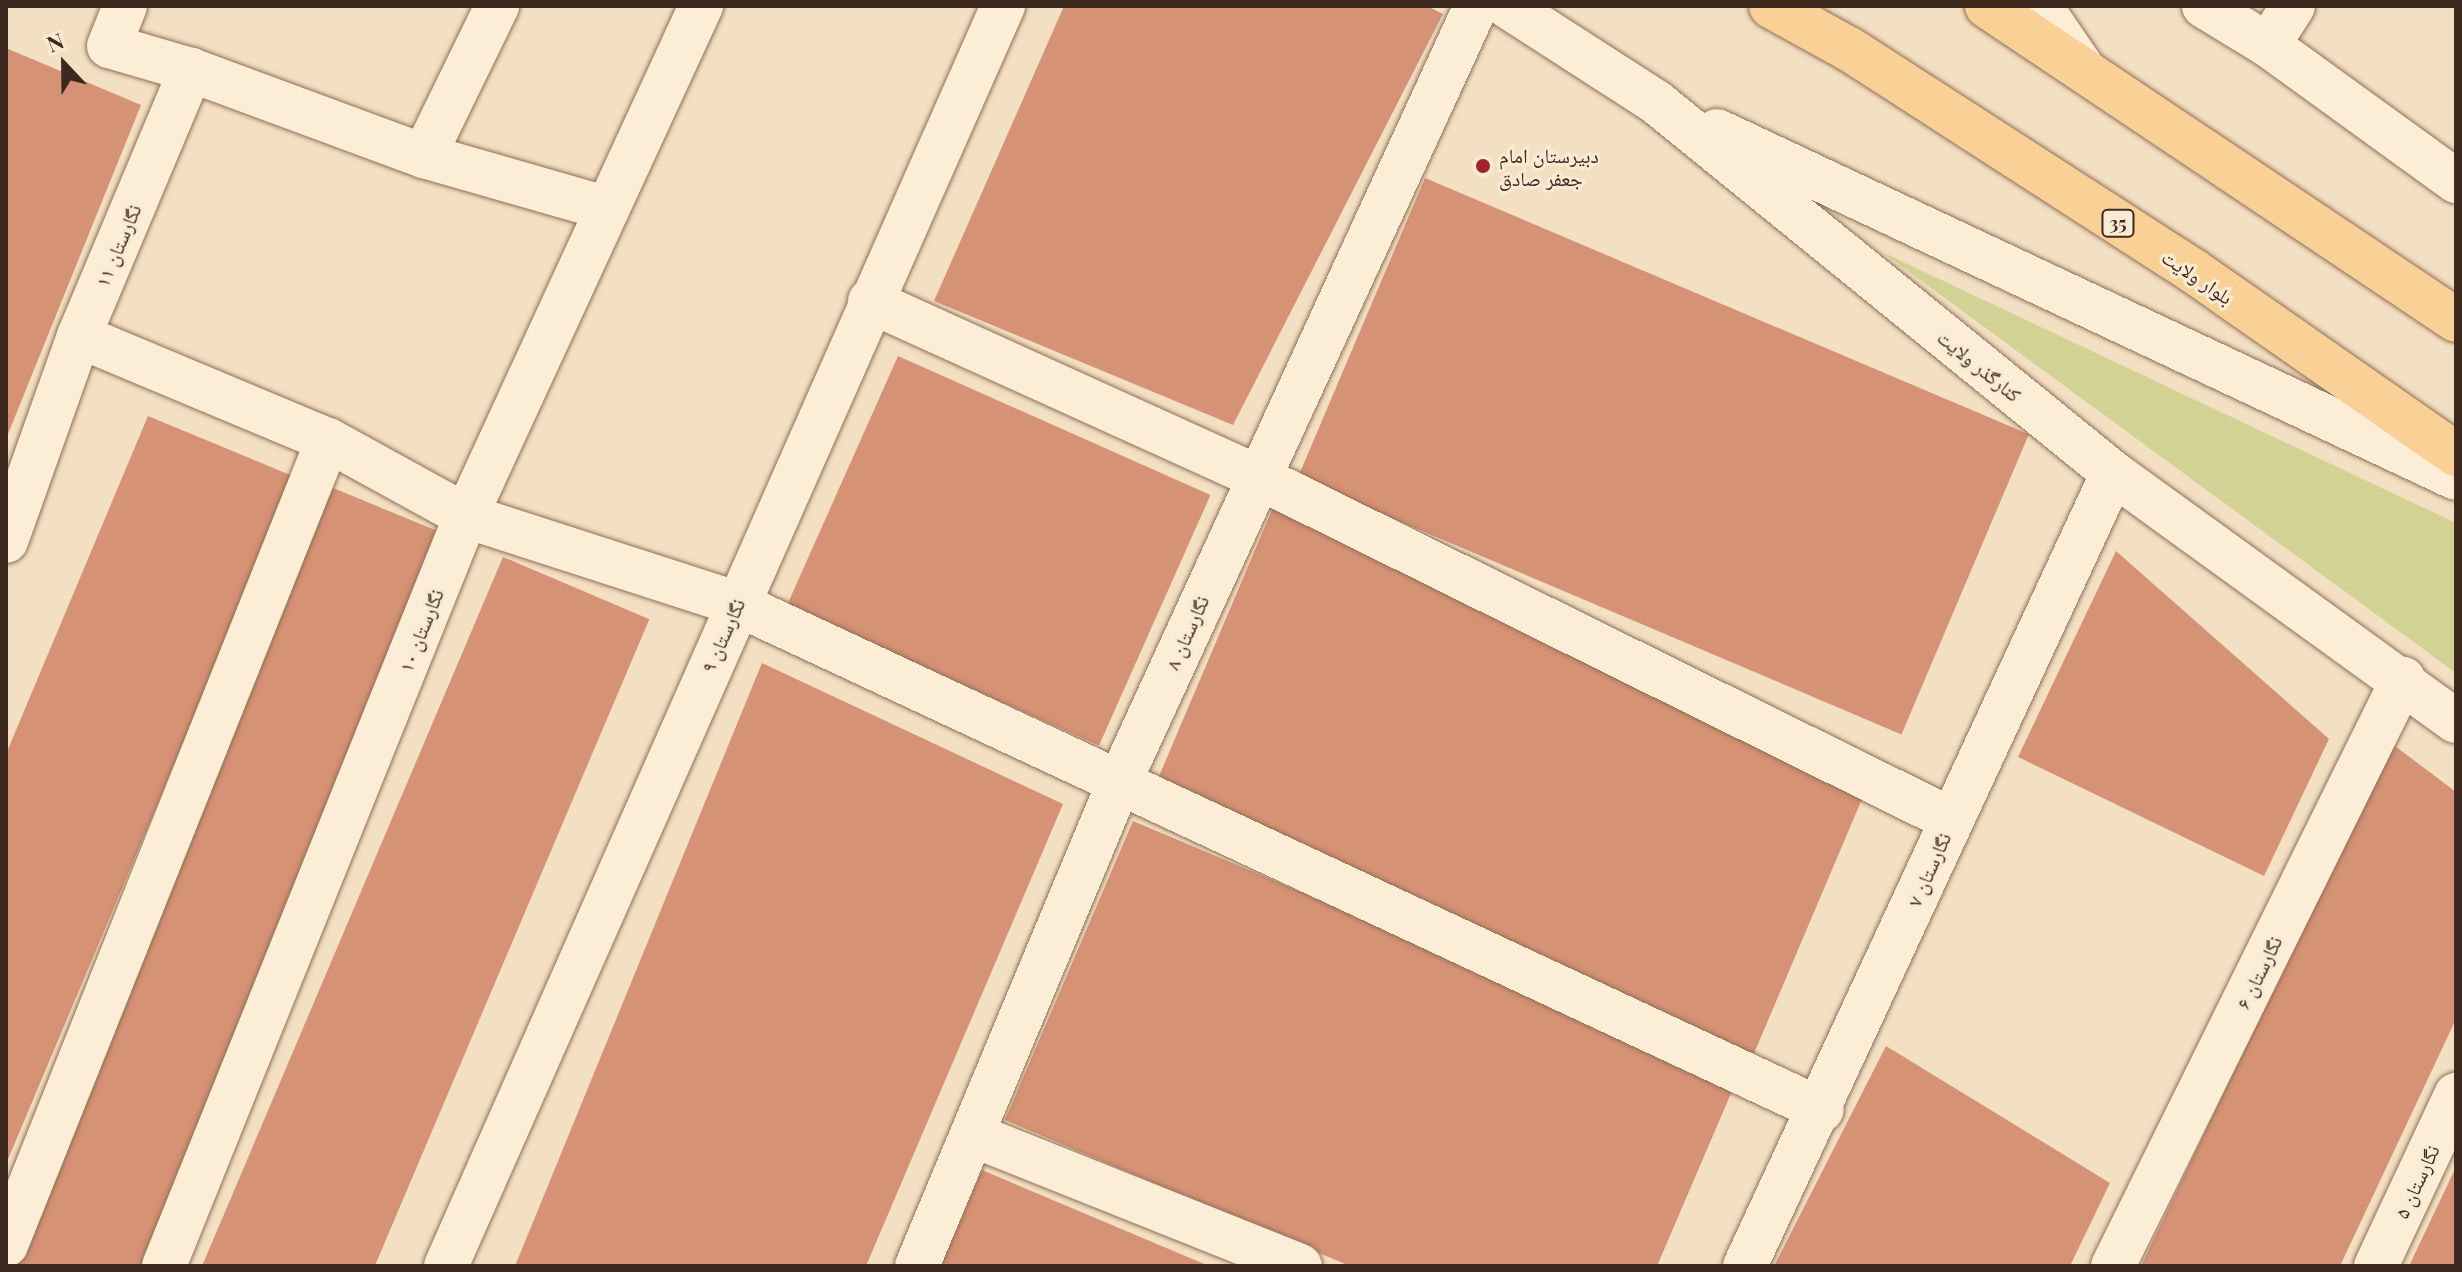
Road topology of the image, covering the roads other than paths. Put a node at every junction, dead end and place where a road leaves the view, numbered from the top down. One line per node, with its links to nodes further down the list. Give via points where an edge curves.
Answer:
1 (125, 6): 16 (street, via 109,46)
2 (497, 6): 18 (street)
3 (701, 6): 20 (street, نگارستان ۱۰)
4 (1003, 6): 21 (street, نگارستان ۹)
5 (1476, 6): 27 (street, نگارستان ۸)
6 (1507, 6): 17 (street, کنارگذر ولایت)
7 (1771, 6): 14 (main road, بلوار ولایت / 35)
8 (1799, 6): 14 (main road)
9 (1987, 6): 15 (main road)
10 (2040, 6): 15 (street)
11 (2204, 6): 13 (street)
12 (2293, 6): 13 (street)
13 (2268, 45): 19 (street)
14 (1849, 49): 25 (main road, بلوار ولایت / 35, via 2192,270)
15 (2081, 66): 22 (main road)
16 (191, 70): 18 (street); 23 (street, نگارستان ۱۱)
17 (1656, 102): 26 (street, کنارگذر ولایت); 28 (street)
18 (424, 156): 20 (street)
19 (2456, 181)
20 (605, 208): 29 (street, نگارستان ۱۰)
21 (870, 301): 27 (street); 31 (street, نگارستان ۹)
22 (2451, 314)
23 (79, 336): 24 (street); 30 (street, نگارستان ۱۱)
24 (328, 440): 29 (street); 39 (street)
25 (2456, 454)
26 (2113, 473): 32 (street, کنارگذر ولایت); 35 (street, نگارستان ۷)
27 (1256, 476): 34 (street, نگارستان ۸); 35 (street)
28 (2456, 478)
29 (466, 516): 31 (street); 40 (street, نگارستان ۱۰)
30 (6, 541)
31 (735, 603): 34 (street); 41 (street, نگارستان ۹)
32 (2403, 679): 33 (street, کنارگذر ولایت); 45 (street, نگارستان ۶)
33 (2456, 721)
34 (1118, 785): 37 (street); 38 (street, نگارستان ۸)
35 (1950, 819): 37 (street, نگارستان ۷)
36 (2456, 1095): 46 (street, نگارستان ۵)
37 (1822, 1110): 44 (street, نگارستان ۷)
38 (973, 1135): 42 (street, نگارستان ۸); 43 (street)
39 (6, 1245)
40 (164, 1266)
41 (446, 1266)
42 (917, 1266)
43 (1300, 1266)
44 (1745, 1266)
45 (2113, 1266)
46 (2376, 1266)

